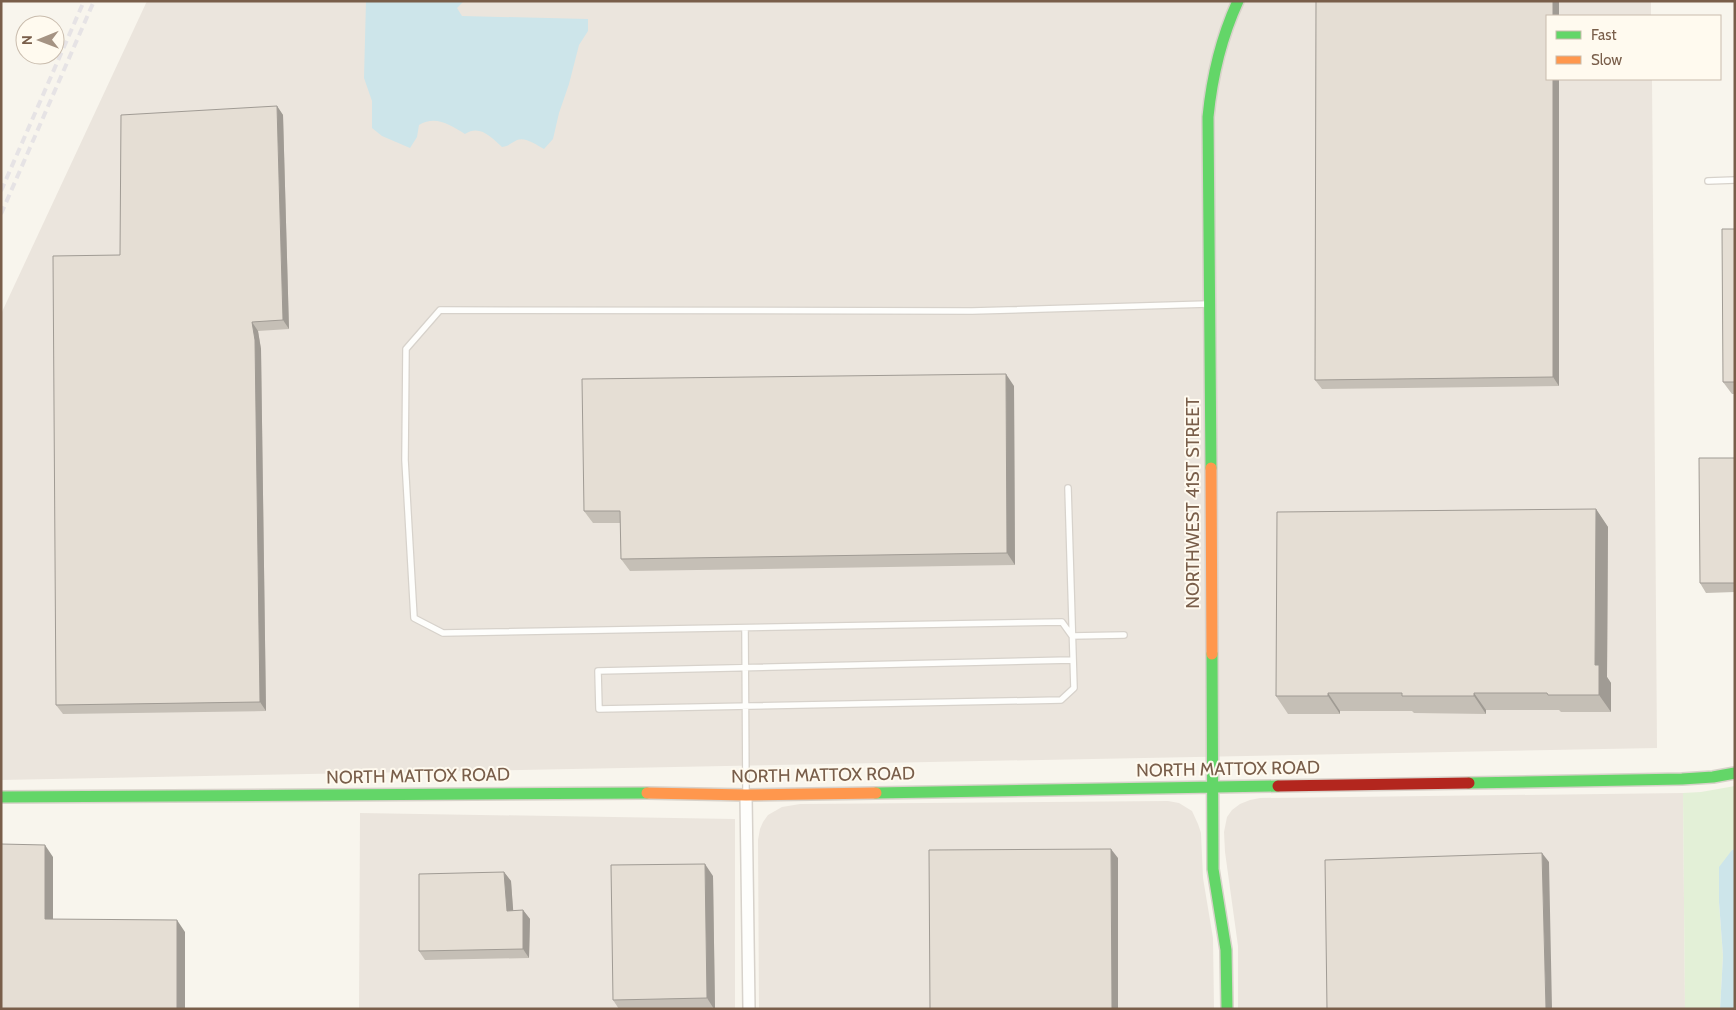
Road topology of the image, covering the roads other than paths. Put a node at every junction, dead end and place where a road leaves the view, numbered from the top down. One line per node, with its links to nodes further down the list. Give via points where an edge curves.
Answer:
1 (1238, 1): 4 (street, NORTHWEST 41ST STREET, via 1222,38 1210,86)
2 (1735, 180): 3 (lane)
3 (1708, 181)
4 (1209, 304): 6 (lane, via 972,310 440,310 406,348 405,460 414,618 443,633); 13 (street, NORTHWEST 41ST STREET)
5 (1068, 488): 7 (lane)
6 (745, 628): 7 (lane, via 1062,622); 10 (lane)
7 (1072, 636): 8 (lane); 9 (lane)
8 (1124, 636)
9 (1072, 660): 10 (lane); 11 (lane, via 1074,688 1061,700)
10 (745, 668): 11 (lane); 11 (lane, via 598,672 599,710)
11 (745, 706): 14 (lane)
12 (1735, 773): 13 (street, NORTH MATTOX ROAD, via 1645,780)
13 (1213, 787): 14 (street, NORTH MATTOX ROAD); 17 (street, NORTHWEST 41ST STREET, via 1213,869 1226,950)
14 (746, 795): 15 (street, NORTH MATTOX ROAD, via 624,792); 16 (street)
15 (1, 797)
16 (750, 1009)
17 (1227, 1009)

